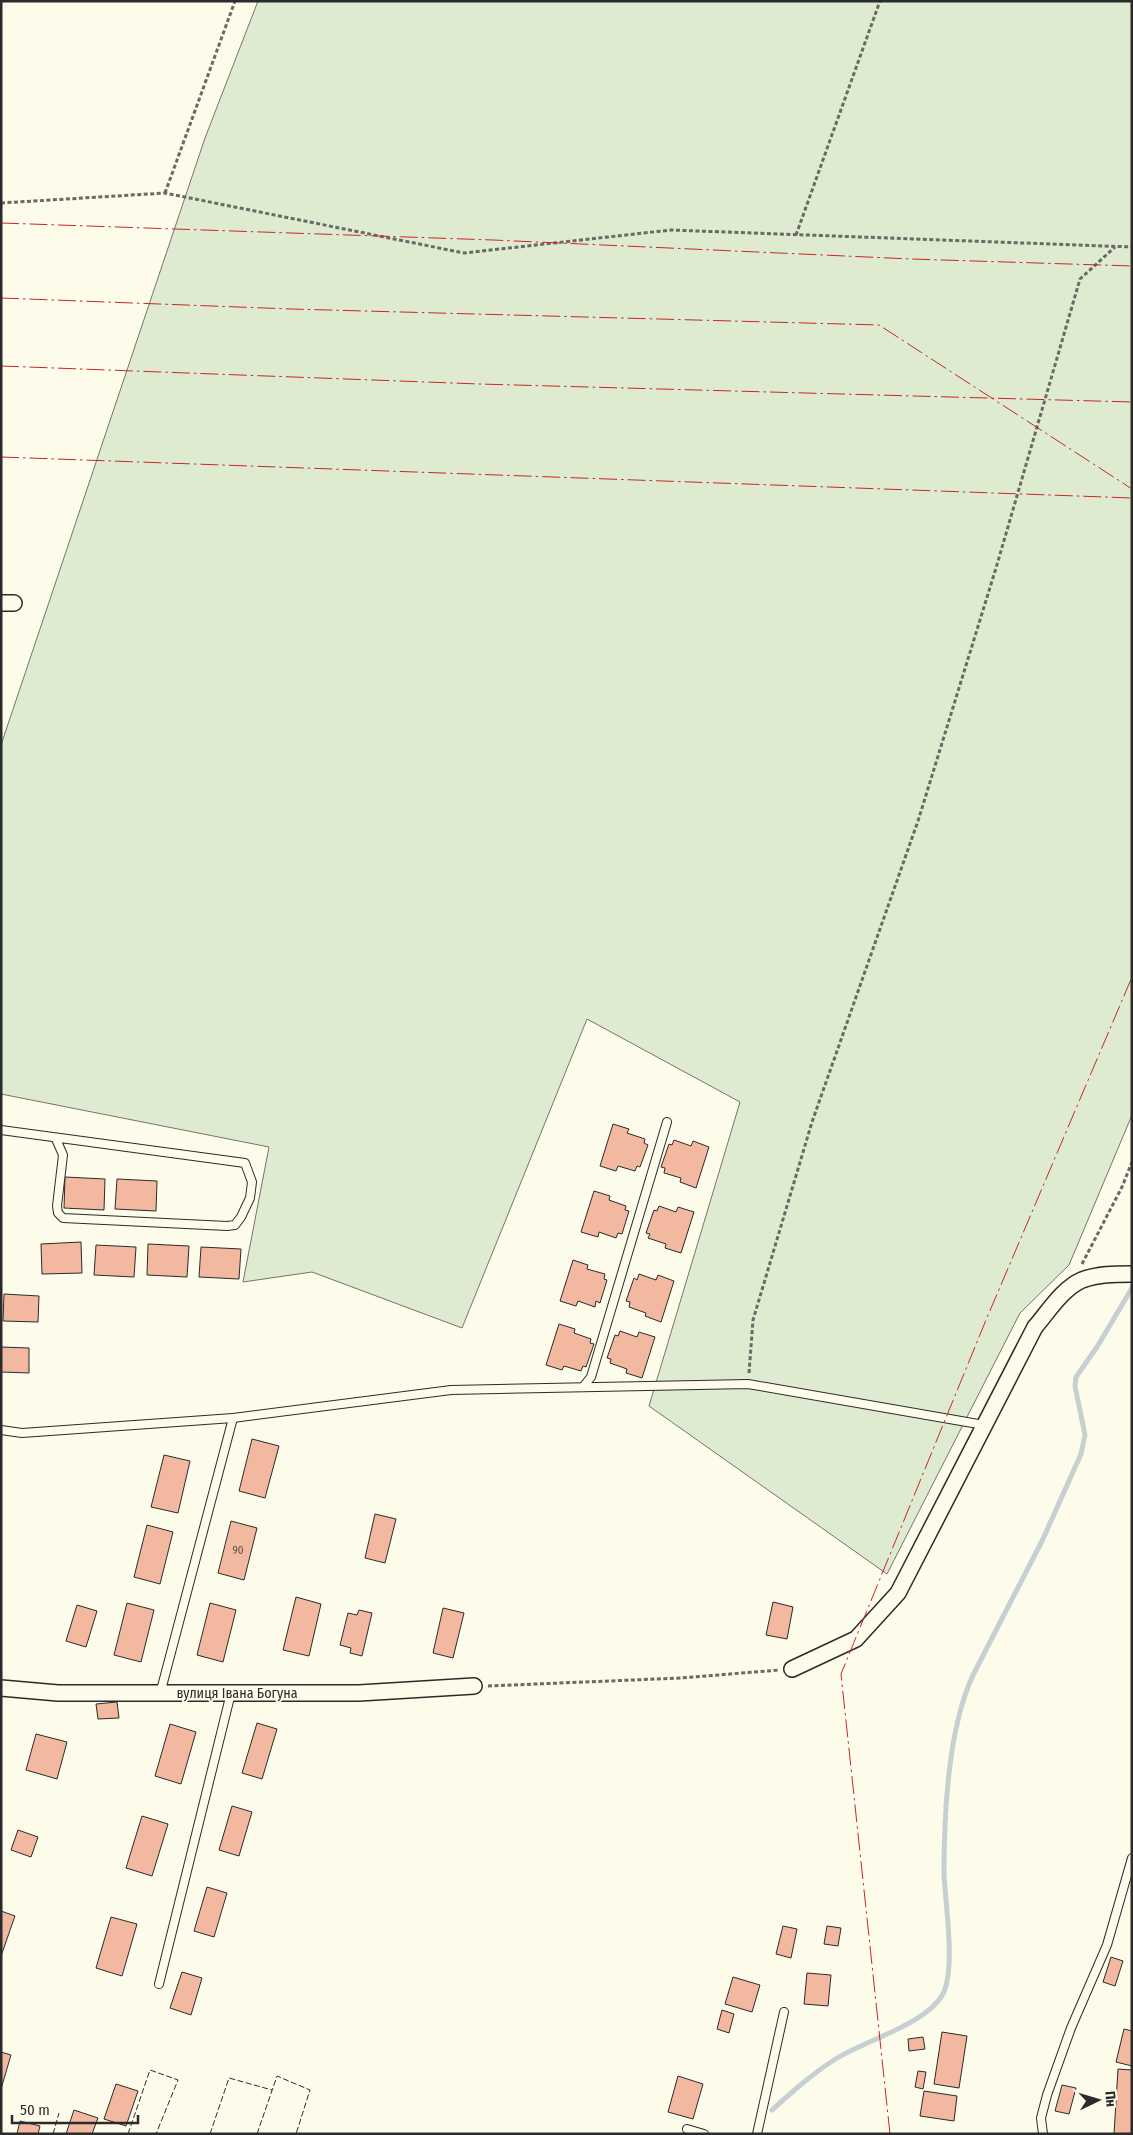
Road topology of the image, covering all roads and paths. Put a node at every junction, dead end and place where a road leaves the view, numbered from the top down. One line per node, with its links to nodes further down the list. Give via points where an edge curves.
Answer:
1 (235, 1): 3 (path)
2 (880, 1): 5 (path)
3 (165, 193): 4 (path); 5 (path, via 464,253 670,230)
4 (1, 203)
5 (796, 235): 6 (path)
6 (1115, 247): 7 (path); 14 (path, via 1080,279 918,821 810,1132 754,1320)
7 (1132, 247)
8 (667, 1122): 15 (lane, via 591,1377)
9 (1, 1130): 10 (lane)
10 (56, 1139): 10 (lane, via 63,1155 57,1206 58,1213 64,1218 227,1226 235,1224 241,1217 250,1198 252,1182 244,1163)
11 (1132, 1162): 12 (path)
12 (1080, 1268)
13 (1132, 1274): 17 (street, via 1099,1275 1080,1281 1065,1292 1035,1327)
14 (748, 1384): 15 (lane); 17 (lane)
15 (583, 1387): 16 (lane, via 450,1390)
16 (233, 1418): 18 (lane, via 22,1433); 23 (lane)
17 (984, 1425): 19 (street, via 898,1592 856,1639)
18 (1, 1430)
19 (792, 1669): 20 (path, via 681,1678)
20 (474, 1686): 22 (street, вулиця Івана Богуна, via 359,1693)
21 (1, 1688): 23 (street, вулиця Івана Богуна)
22 (231, 1693): 23 (street, вулиця Івана Богуна); 25 (lane)
23 (160, 1694)
24 (1132, 1858): 30 (lane, via 1107,1946 1071,2028 1047,2095 1041,2118)
25 (158, 1984)
26 (784, 2012): 29 (lane)
27 (687, 2128): 28 (lane)
28 (704, 2134)
29 (757, 2134)
30 (1043, 2134)

